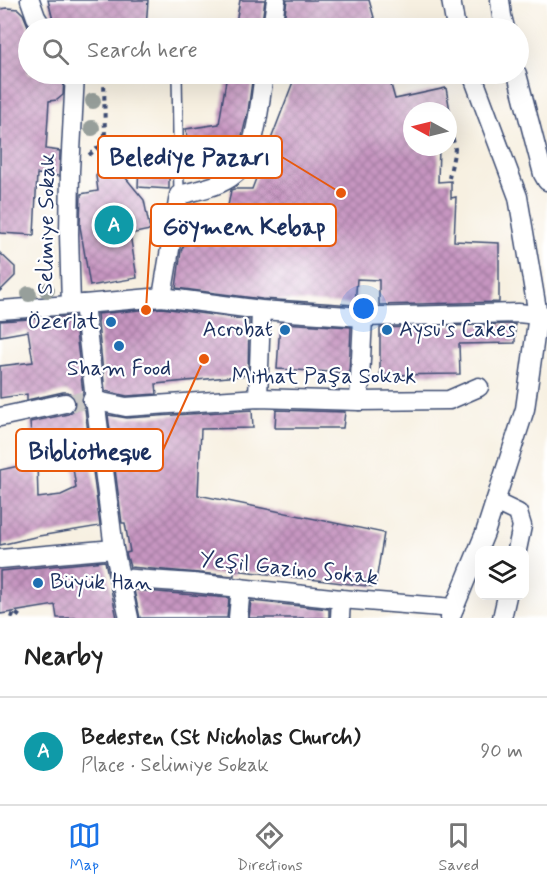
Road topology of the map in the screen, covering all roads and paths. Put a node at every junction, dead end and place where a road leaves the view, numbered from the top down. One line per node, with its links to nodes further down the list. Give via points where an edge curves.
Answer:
1 (30, 0): 5 (street)
2 (276, 0): 6 (street)
3 (451, 0): 7 (street)
4 (500, 0): 8 (street)
5 (37, 18)
6 (273, 18)
7 (454, 18)
8 (502, 18)
9 (74, 84): 16 (street, Selimiye Sokak)
10 (104, 84): 16 (path, via 105,142)
11 (177, 84): 19 (lane)
12 (262, 84): 19 (street, via 254,135 240,170 225,181)
13 (476, 84): 24 (street, via 518,197)
14 (520, 84): 17 (street)
15 (454, 156): 18 (path)
16 (70, 171): 21 (street, Selimiye Sokak, via 69,234)
17 (546, 176)
18 (449, 178)
19 (179, 195): 20 (street)
20 (162, 297): 21 (street); 23 (street)
21 (78, 305): 22 (street, Selimiye Sokak); 28 (street)
22 (0, 310)
23 (261, 310): 25 (street); 27 (street)
24 (542, 315): 25 (street); 32 (street, via 525,409)
25 (363, 317): 29 (street)
26 (479, 387): 29 (street, Mithat Paşa Sokak, via 449,400)
27 (258, 398): 28 (street, Mithat Paşa Sokak, via 126,408); 29 (street, Mithat Paşa Sokak)
28 (93, 399): 34 (street)
29 (359, 401)
30 (64, 403): 31 (street)
31 (0, 417)
32 (495, 502): 33 (street, via 518,513 522,526); 40 (street)
33 (518, 546)
34 (114, 549): 35 (street); 36 (street)
35 (0, 559)
36 (119, 578): 37 (street, Yeşil Gazino Sokak); 43 (street)
37 (241, 588): 38 (street, Yeşil Gazino Sokak); 44 (street)
38 (333, 599): 40 (street, Yeşil Gazino Sokak); 45 (street)
39 (506, 600): 46 (street)
40 (452, 613)
41 (12, 618): 42 (path, via 14,612)
42 (22, 618)
43 (129, 618)
44 (238, 618)
45 (340, 618)
46 (502, 618)

